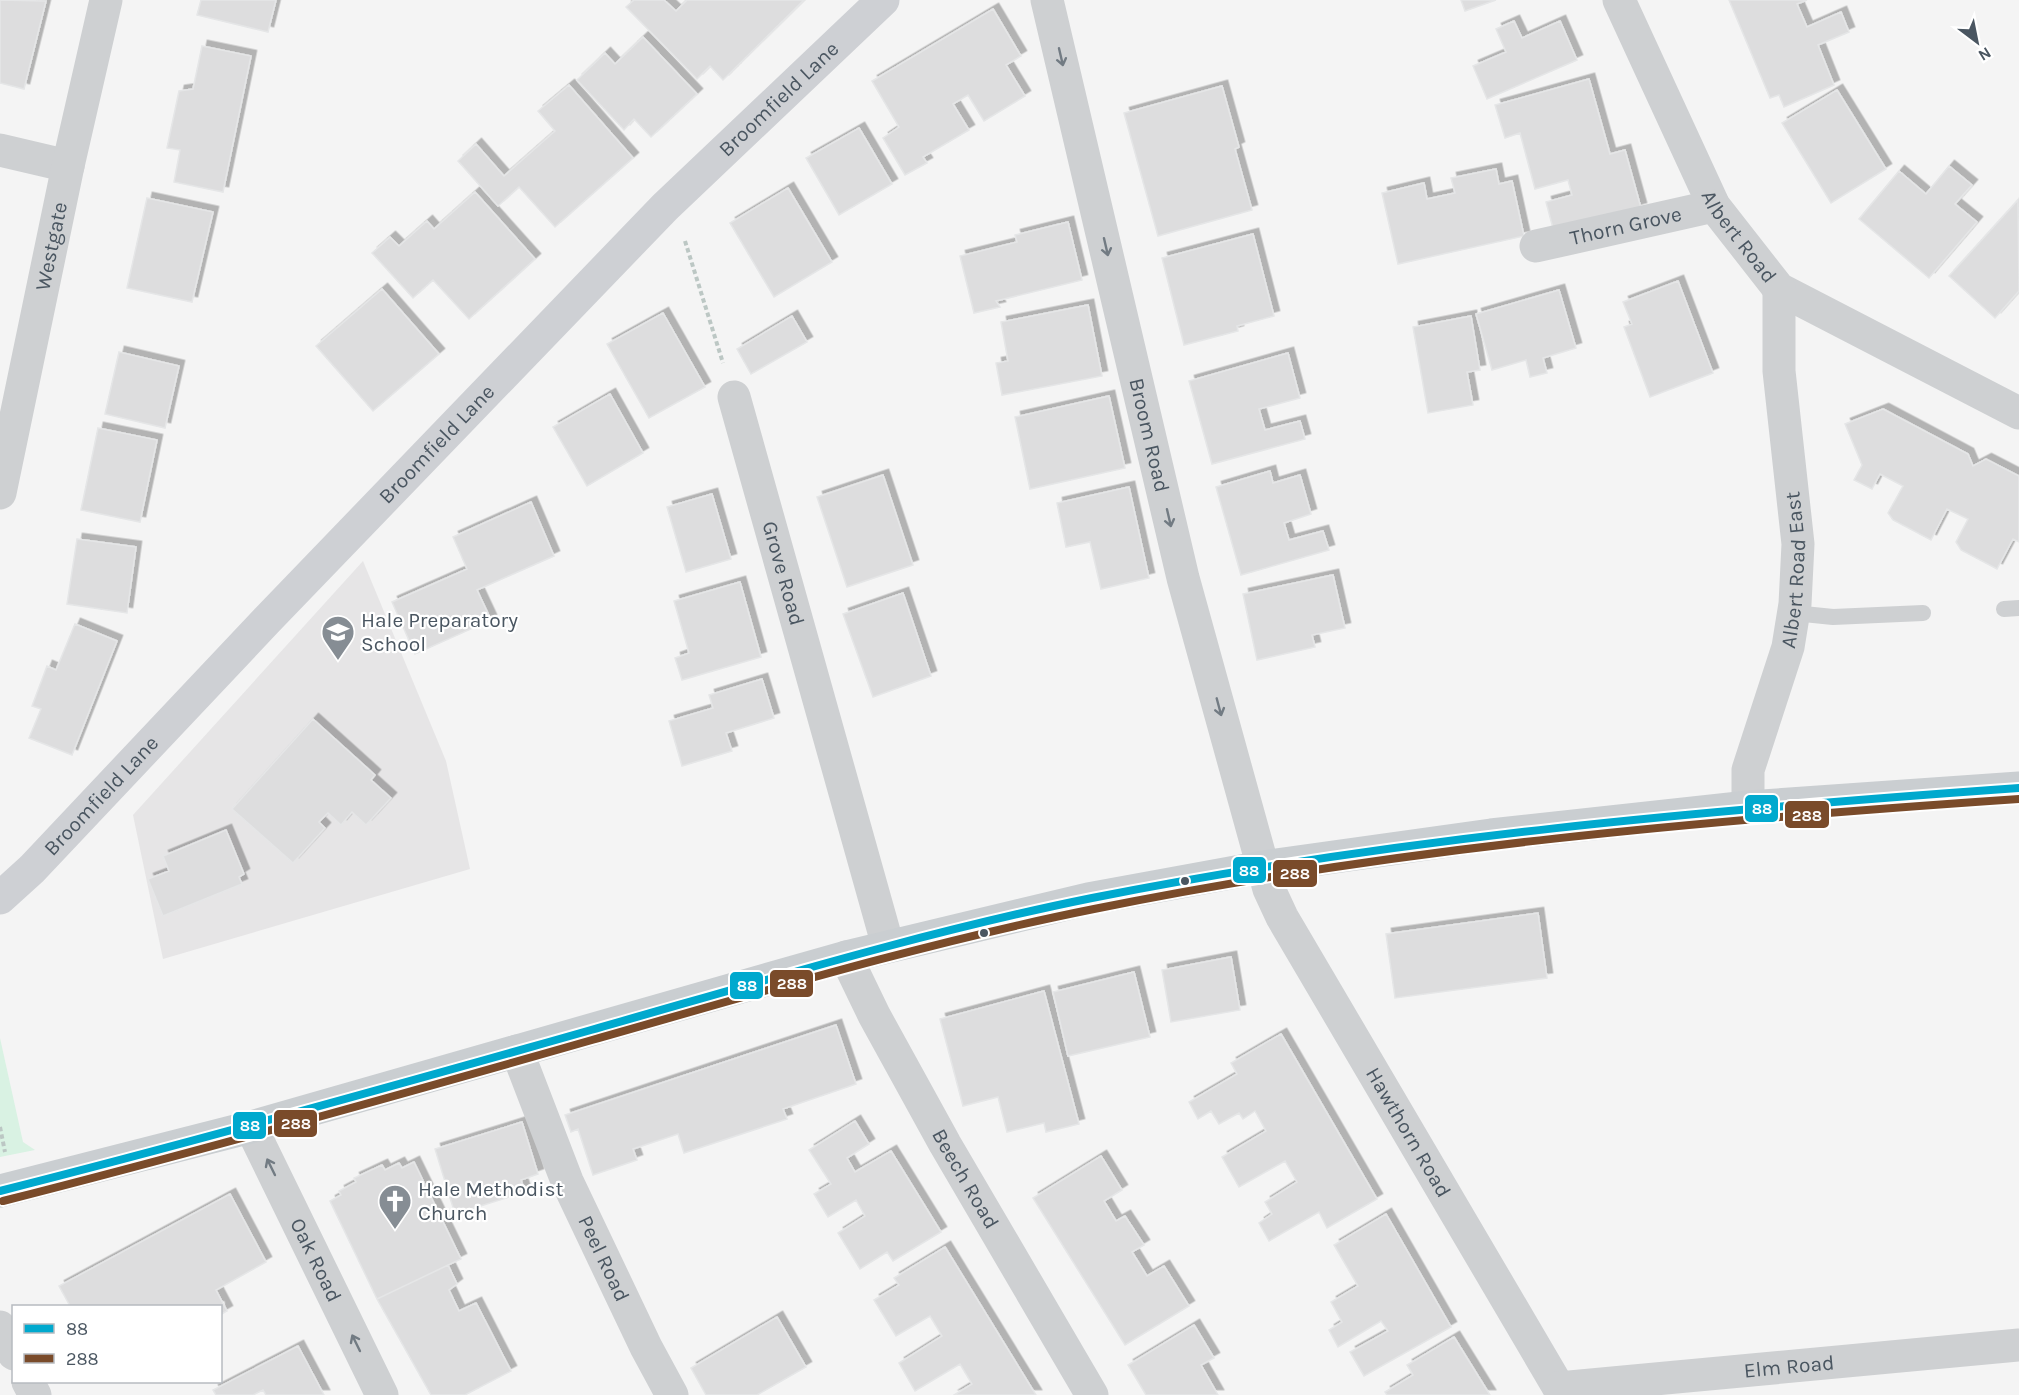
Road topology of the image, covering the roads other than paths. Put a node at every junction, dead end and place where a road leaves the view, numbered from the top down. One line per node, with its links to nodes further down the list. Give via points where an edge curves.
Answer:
1 (106, 0): 6 (street, Westgate)
2 (883, 0): 18 (main road, Broomfield Lane, via 665,207)
3 (1047, 0): 17 (street, Broom Road, one-way to 17, via 1184,578)
4 (1619, 0): 7 (street, Albert Road)
5 (0, 150): 6 (street)
6 (68, 166): 12 (street, Westgate)
7 (1714, 206): 8 (street, Thorn Grove); 9 (street, Albert Road)
8 (1536, 246)
9 (1779, 290): 11 (street, Albert Road); 13 (street, Albert Road East, via 1779,371 1798,544)
10 (734, 397): 19 (street, Grove Road)
11 (2019, 412)
12 (0, 493)
13 (1794, 613): 14 (lane, via 1833,617); 16 (street, Albert Road East, via 1788,647 1748,770)
14 (1923, 613)
15 (2019, 788): 16 (main road)
16 (1748, 807): 17 (main road, via 1491,835)
17 (1263, 867): 19 (main road, via 1088,899); 27 (street, Hawthorn Road, via 1282,916)
18 (0, 898)
19 (888, 946): 20 (main road)
20 (846, 957): 21 (main road); 30 (street, Beech Road, via 945,1144)
21 (517, 1051): 22 (main road); 29 (street, Peel Road, via 571,1190)
22 (251, 1126): 23 (main road); 28 (street, Oak Road, one-way to 22)
23 (0, 1191)
24 (0, 1327): 26 (street)
25 (2019, 1345): 27 (street, Elm Road)
26 (12, 1350)
27 (1561, 1391)
28 (382, 1395)
29 (672, 1395)
30 (1092, 1395)

